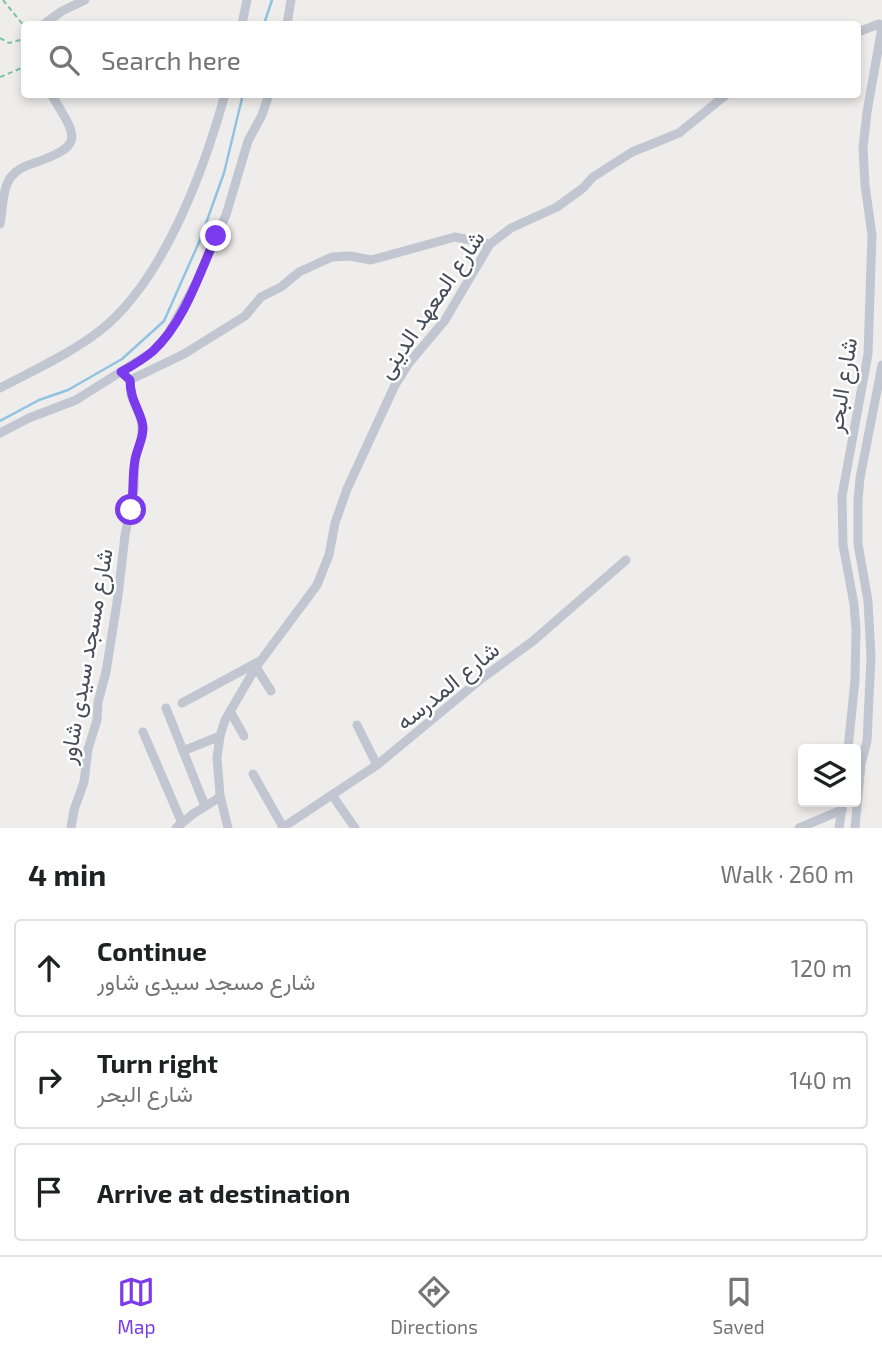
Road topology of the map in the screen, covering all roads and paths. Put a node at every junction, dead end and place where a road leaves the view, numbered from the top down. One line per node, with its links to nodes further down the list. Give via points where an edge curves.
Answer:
1 (3, 0): 8 (path)
2 (85, 0): 5 (street)
3 (247, 0): 6 (street)
4 (291, 0): 7 (street)
5 (48, 21)
6 (243, 21)
7 (288, 21)
8 (21, 22)
9 (882, 26): 10 (street); 26 (street, شارع البحر, via 863,148 872,243 868,354)
10 (861, 31)
11 (0, 38): 12 (path, via 9,43)
12 (21, 40)
13 (21, 68): 14 (path)
14 (0, 77)
15 (53, 98): 19 (street, via 72,142 12,176)
16 (224, 98): 24 (street, via 204,161 175,228 139,288 116,317 93,335)
17 (268, 98): 22 (street, via 248,141 226,215 184,306 152,352)
18 (722, 98): 20 (street, شارع المعهد الدينى, via 678,133 632,152 556,206 511,228)
19 (0, 224)
20 (491, 244): 23 (street, via 455,237 371,260 331,257 299,272 261,297 238,320 178,357); 28 (street, شارع المعهد الدينى, via 445,320 399,377 347,489 317,585)
21 (882, 365): 26 (street, شارع البحر)
22 (121, 372): 23 (street); 25 (street, via 76,400)
23 (130, 380): 47 (street, شارع مسجد سيدى شاور, via 142,437 135,459 106,672)
24 (0, 388)
25 (0, 433)
26 (858, 445): 37 (street, شارع البحر, via 842,496 841,521 856,630); 53 (street, شارع البحر, via 857,522 871,657 867,741)
27 (626, 559): 39 (street, شارع المدرسه, via 533,641)
28 (258, 664): 29 (street); 30 (street); 32 (street, شارع المعهد الدينى)
29 (271, 691)
30 (182, 703)
31 (166, 708): 38 (street)
32 (230, 711): 35 (street, شارع المعهد الدينى); 36 (street)
33 (357, 725): 39 (street)
34 (143, 732): 46 (street)
35 (220, 736): 38 (street); 42 (street, شارع المعهد الدينى)
36 (244, 736)
37 (849, 744)
38 (183, 751): 43 (street)
39 (377, 765): 41 (street, شارع المدرسه)
40 (253, 774): 49 (street)
41 (332, 795): 49 (street, شارع المدرسه); 50 (street)
42 (220, 797): 43 (street); 48 (street, شارع المعهد الدينى)
43 (205, 806): 46 (street)
44 (841, 807): 51 (street)
45 (843, 807): 52 (street)
46 (179, 825)
47 (71, 828)
48 (228, 828)
49 (282, 828)
50 (355, 828)
51 (799, 828)
52 (839, 828)
53 (855, 828)

